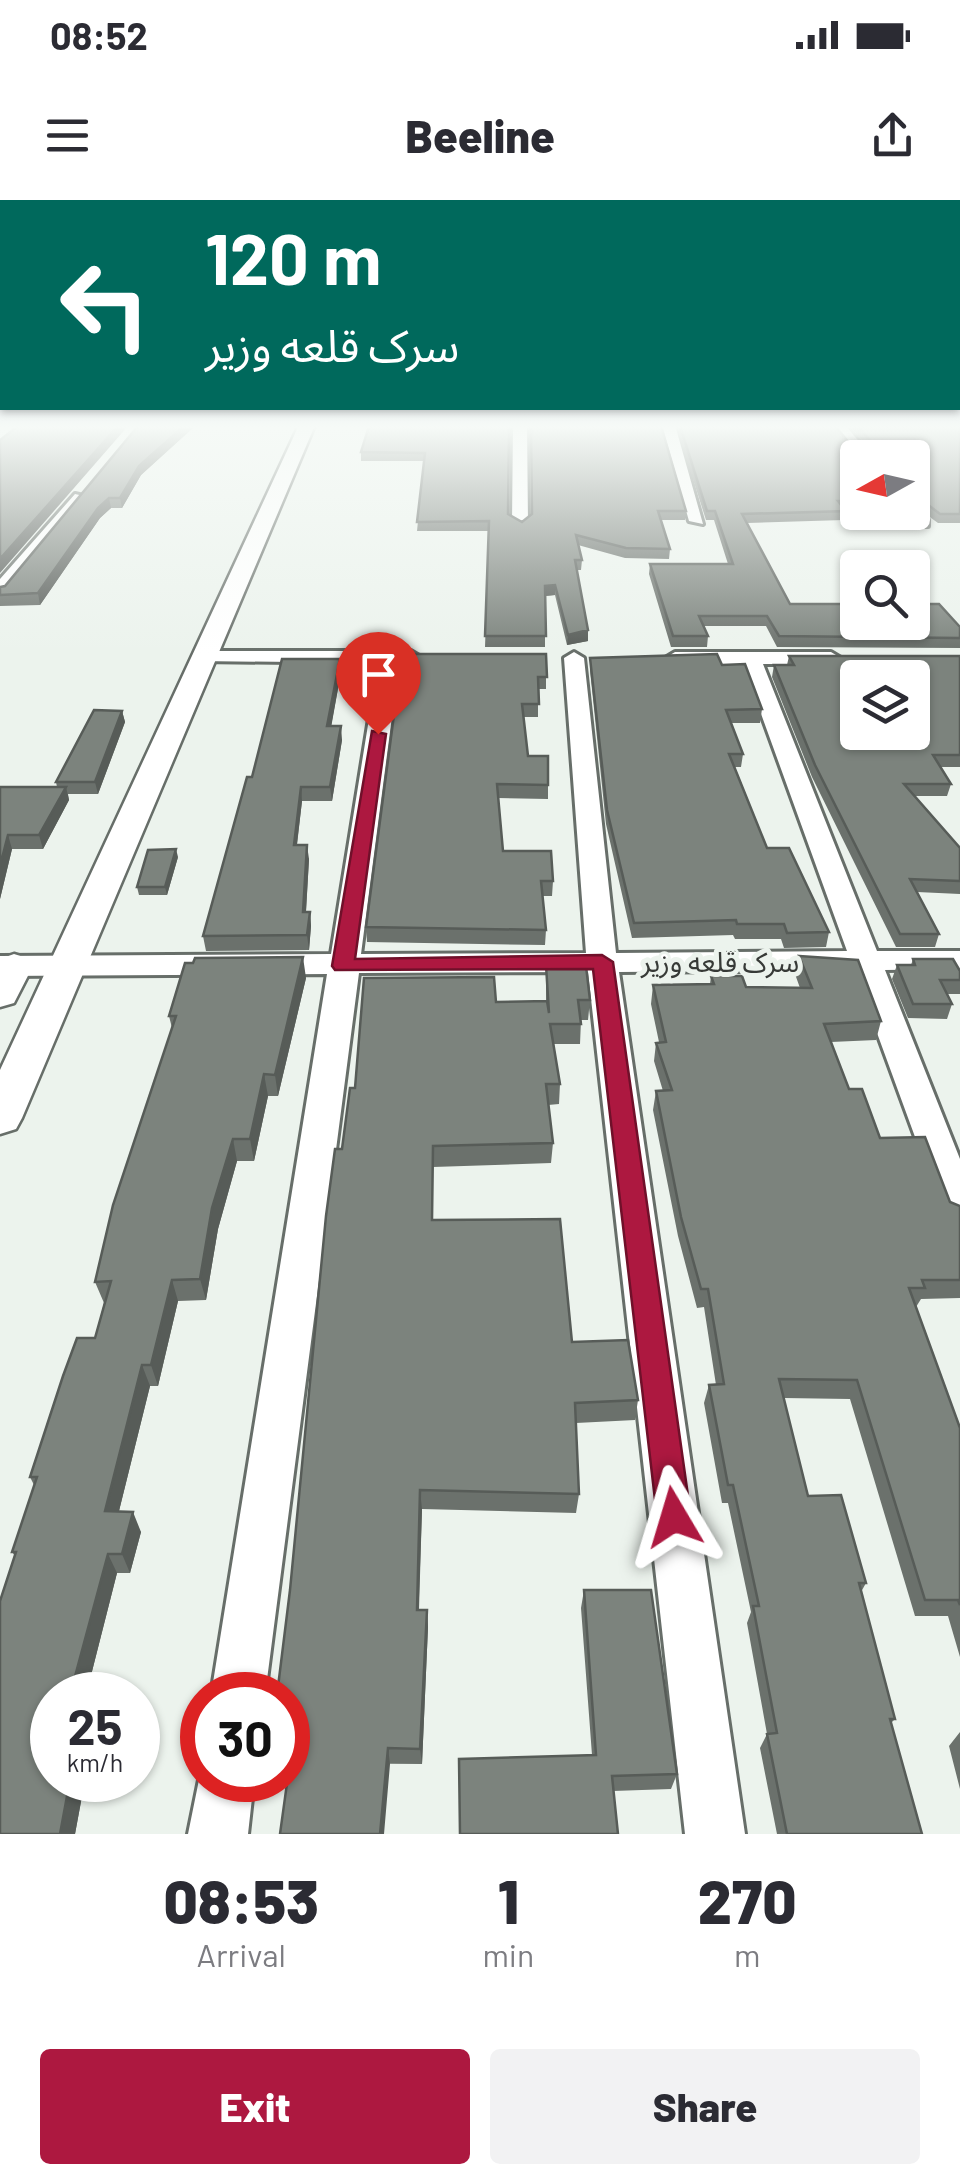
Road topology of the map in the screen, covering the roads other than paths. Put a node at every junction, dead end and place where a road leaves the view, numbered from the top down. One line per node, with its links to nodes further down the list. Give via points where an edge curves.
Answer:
1 (77, 501): 7 (street)
2 (274, 501): 8 (street)
3 (520, 501): 6 (street)
4 (691, 501): 5 (street)
5 (697, 522)
6 (520, 523)
7 (0, 590)
8 (205, 656): 16 (street); 17 (street, via 408,657)
9 (574, 658): 15 (street)
10 (652, 658): 11 (street)
11 (751, 658): 12 (street); 13 (street)
12 (846, 658)
13 (863, 960): 14 (street, سرک قلعه وزیر); 15 (street, سرک قلعه وزیر); 20 (street)
14 (960, 960)
15 (602, 962): 17 (street, سرک قلعه وزیر); 24 (street)
16 (68, 966): 17 (street, سرک قلعه وزیر); 18 (street, سرک قلعه وزیر); 19 (street)
17 (343, 966): 21 (street)
18 (5, 976)
19 (0, 1118)
20 (960, 1208)
21 (241, 1672)
22 (223, 1802): 23 (street)
23 (218, 1834)
24 (715, 1834)

